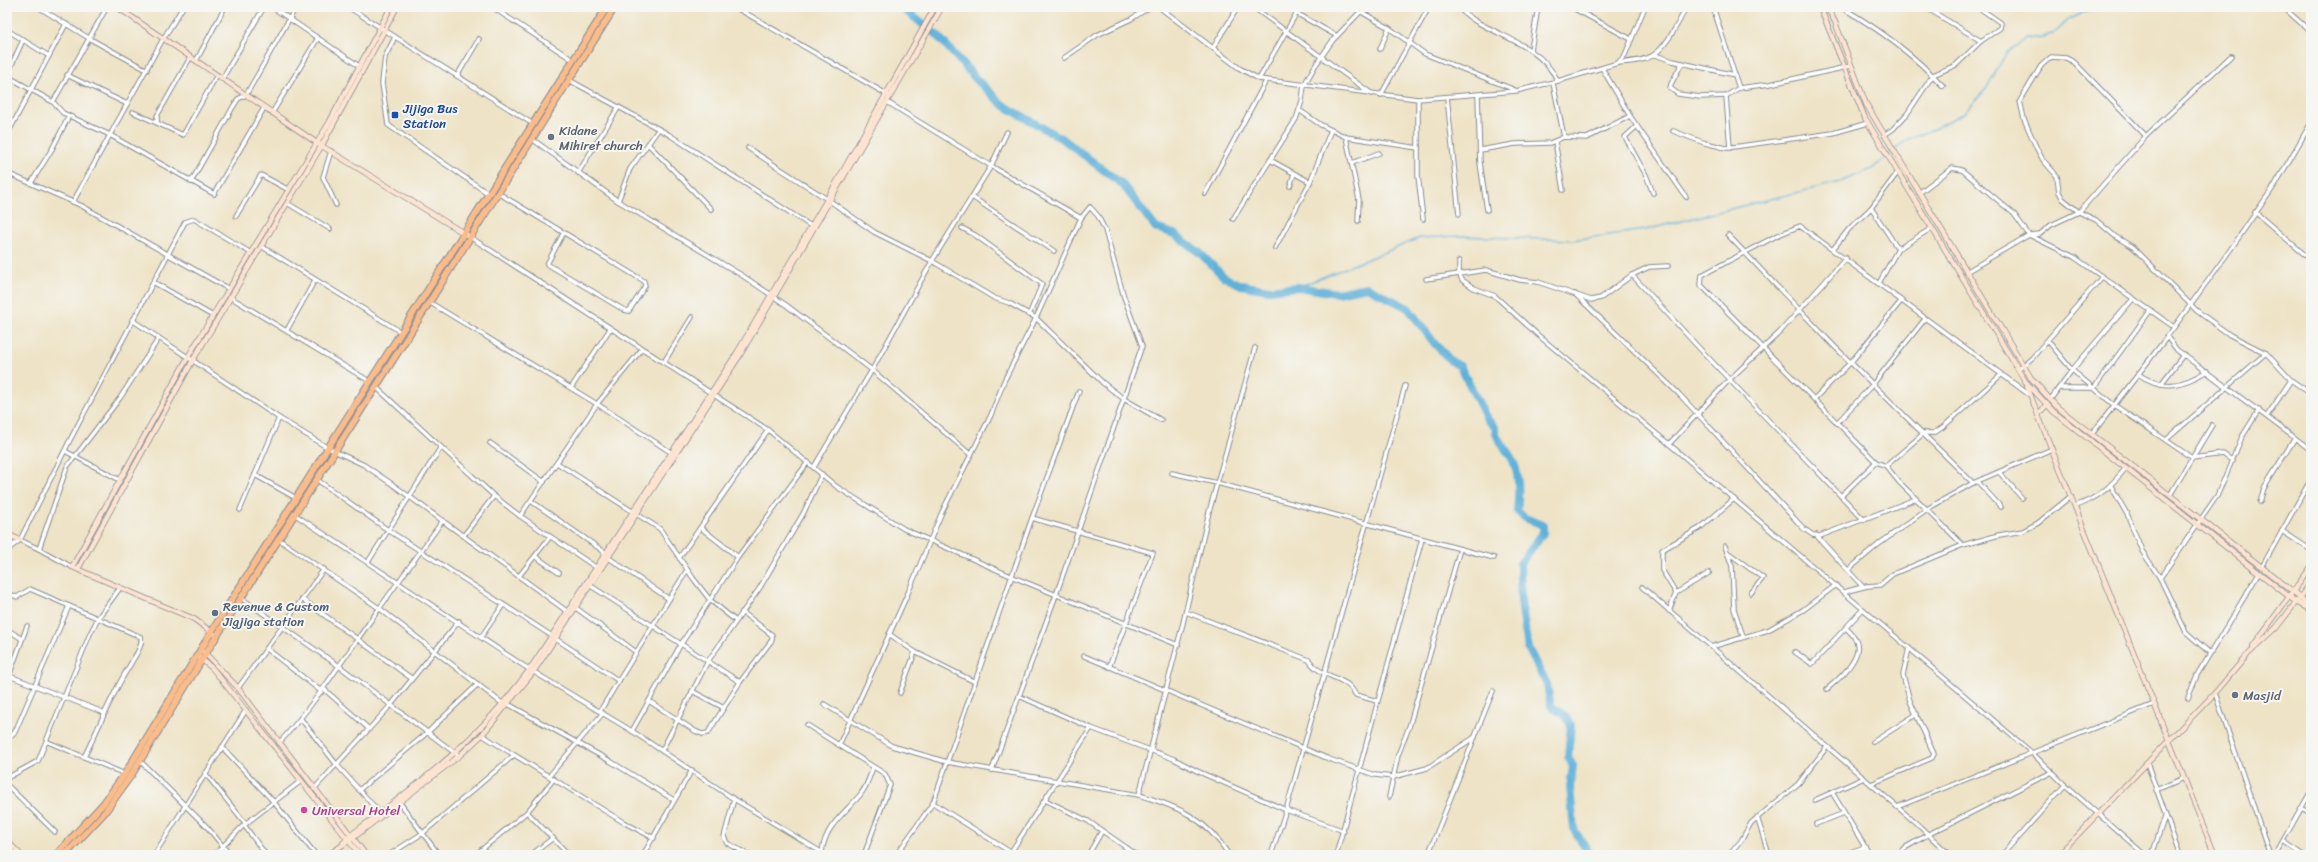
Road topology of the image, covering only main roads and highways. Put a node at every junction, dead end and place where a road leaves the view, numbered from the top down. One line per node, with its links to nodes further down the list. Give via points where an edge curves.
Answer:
1 (118, 7): 12 (main road)
2 (391, 7): 10 (main road)
3 (397, 7): 10 (main road)
4 (607, 7): 14 (highway)
5 (615, 7): 15 (highway)
6 (935, 7): 11 (main road)
7 (942, 7): 11 (main road)
8 (1820, 7): 18 (main road, via 1868,123)
9 (1827, 7): 21 (main road, via 1866,104 2023,366)
10 (382, 29): 12 (main road); 12 (main road, via 359,66)
11 (888, 95): 13 (main road); 13 (main road, via 888,102)
12 (320, 144): 14 (main road); 17 (main road, via 287,203); 17 (main road, via 229,289)
13 (829, 200): 16 (main road); 16 (main road, via 811,226)
14 (464, 233): 15 (main road); 19 (highway, via 402,333)
15 (470, 237): 19 (highway)
16 (773, 296): 20 (main road)
17 (190, 359): 30 (main road); 30 (main road, via 72,567)
18 (2025, 381): 22 (main road); 23 (main road)
19 (374, 385): 24 (highway)
20 (714, 394): 25 (main road); 25 (main road, via 672,453)
21 (2050, 400): 22 (main road); 32 (main road)
22 (2046, 405): 23 (main road); 33 (main road)
23 (2038, 415): 42 (main road)
24 (331, 450): 37 (highway, via 296,498); 37 (highway, via 294,514)
25 (635, 513): 28 (main road)
26 (7, 534): 27 (main road)
27 (20, 540)
28 (608, 555): 38 (main road, via 591,586); 38 (main road, via 568,612)
29 (2311, 567): 32 (main road)
30 (78, 569): 37 (main road, via 194,618)
31 (2311, 583): 34 (main road)
32 (2292, 591): 33 (main road); 34 (main road)
33 (2288, 596): 35 (main road); 39 (main road)
34 (2300, 597): 35 (main road); 36 (main road)
35 (2296, 602): 36 (main road); 39 (main road, via 2276,628)
36 (2309, 609)
37 (215, 634): 40 (highway)
38 (554, 638): 41 (main road)
39 (2249, 653): 42 (main road, via 2215,693)
40 (202, 654): 44 (main road, via 301,781); 44 (main road, via 238,688); 49 (highway, via 125,774 103,804); 50 (highway, via 140,761 105,812)
41 (506, 704): 43 (main road); 43 (main road, via 482,735)
42 (2168, 741): 54 (main road); 55 (main road)
43 (458, 755): 44 (main road); 44 (main road, via 400,803)
44 (350, 838): 51 (main road); 52 (main road); 53 (main road)
45 (7, 841): 48 (main road)
46 (7, 847): 47 (main road)
47 (14, 855)
48 (21, 855)
49 (56, 855)
50 (65, 855)
51 (328, 855)
52 (360, 855)
53 (366, 855)
54 (2058, 855)
55 (2215, 855)

